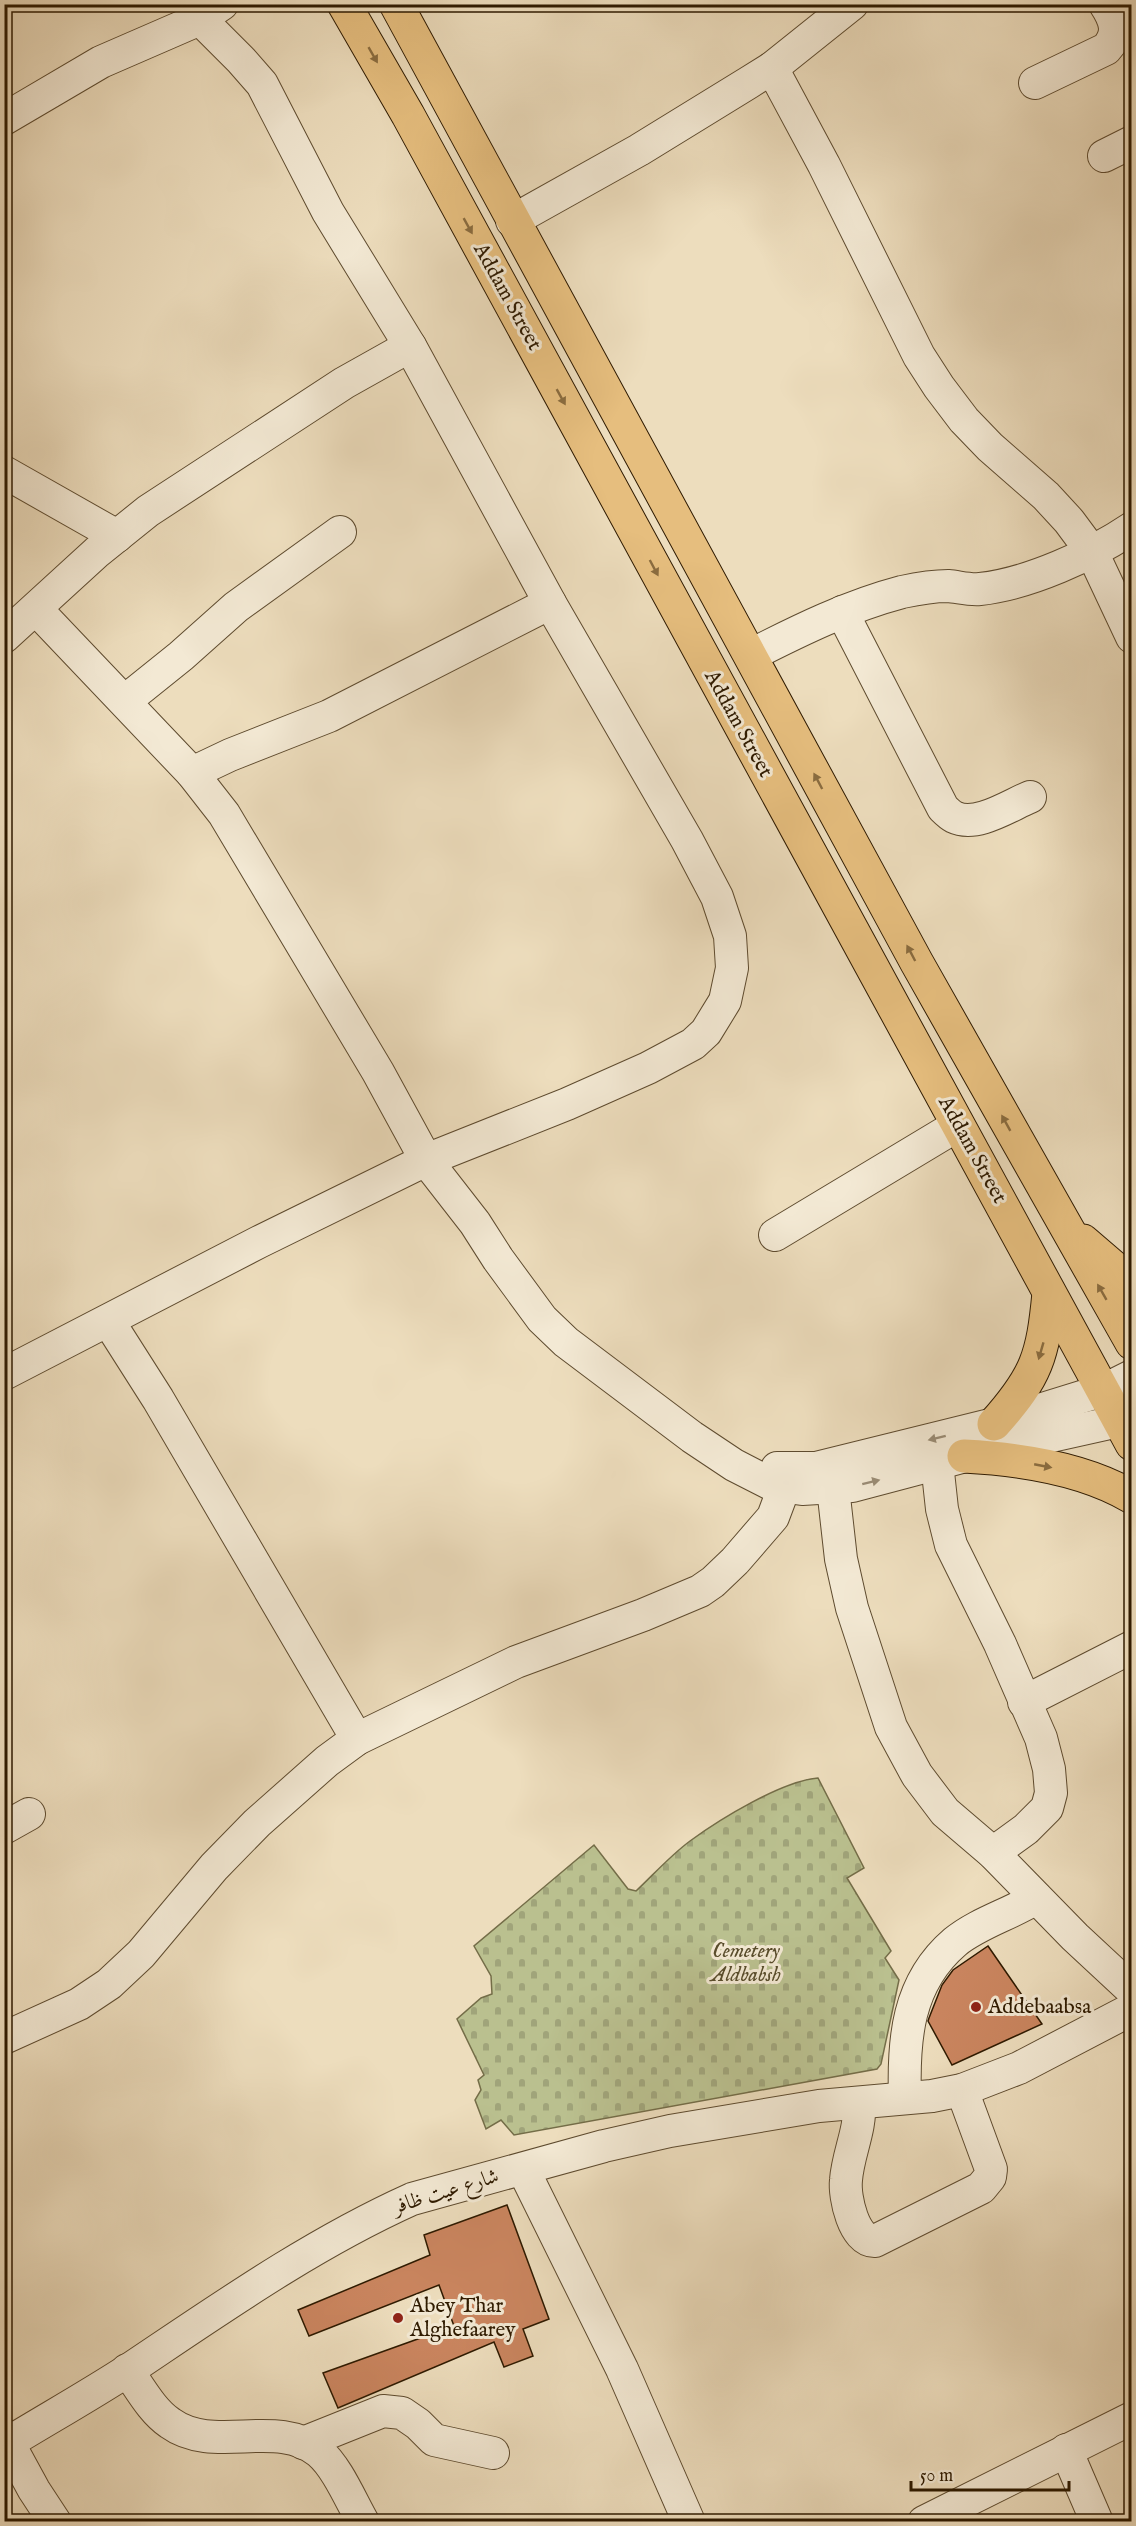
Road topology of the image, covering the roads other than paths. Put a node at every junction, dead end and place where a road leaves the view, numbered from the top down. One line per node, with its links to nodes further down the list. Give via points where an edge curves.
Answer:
1 (344, 4): 27 (main road, Addam Street, one-way to 27, via 414,125)
2 (396, 4): 11 (main road, Addam Street)
3 (852, 4): 6 (street)
4 (1105, 4): 7 (street, via 1116,32 1106,49)
5 (211, 12): 8 (street, via 101,62); 12 (street, via 241,60 262,84 328,212)
6 (771, 68): 11 (street, via 639,150); 17 (street, via 919,356 939,387 990,447 1046,496)
7 (1035, 83)
8 (4, 119)
9 (1131, 142): 10 (street)
10 (1104, 156)
11 (512, 221): 23 (main road, Addam Street)
12 (410, 346): 16 (street, via 245,447 148,511); 18 (street)
13 (4, 472): 16 (street)
14 (1131, 528): 17 (street)
15 (340, 531): 24 (street, via 236,607)
16 (117, 537): 19 (street)
17 (1092, 552): 20 (street, via 982,589 940,586 904,592); 22 (street)
18 (550, 603): 25 (street, via 329,716); 28 (street, via 717,897 733,952 730,983 716,1018 693,1044 578,1099)
19 (36, 609): 21 (street); 24 (street)
20 (842, 612): 23 (street); 26 (street, via 943,808 955,817 969,820)
21 (6, 635)
22 (1131, 637)
23 (751, 655): 29 (main road, Addam Street, one-way to 23)
24 (124, 700): 25 (street)
25 (192, 773): 28 (street, via 230,824)
26 (1030, 797)
27 (958, 1125): 30 (street); 32 (main road, Addam Street)
28 (426, 1160): 33 (street); 40 (street, via 542,1319 606,1373 734,1465)
29 (1062, 1222): 31 (main road); 34 (main road, Addam Street, one-way to 29)
30 (776, 1235)
31 (1131, 1283)
32 (1050, 1293): 36 (main road, Addam Street); 37 (main road, one-way to 37, via 1035,1370)
33 (109, 1322): 35 (street); 45 (street)
34 (1131, 1343)
35 (4, 1374)
36 (1118, 1383): 37 (street); 38 (main road, Addam Street)
37 (994, 1424): 40 (street, one-way to 40)
38 (1127, 1426): 39 (street)
39 (950, 1460): 41 (street, one-way to 39); 42 (main road, one-way to 42, via 998,1458 1052,1468 1108,1485); 44 (street, via 942,1509 951,1545)
40 (789, 1478): 41 (street); 45 (street, via 773,1517 722,1574 700,1591 516,1662)
41 (833, 1488): 46 (street, via 841,1559 852,1608 891,1727 932,1797)
42 (1131, 1497)
43 (1131, 1647): 44 (street)
44 (1024, 1702): 46 (street, via 1041,1738 1051,1793 1041,1816)
45 (357, 1739): 50 (street, via 257,1822 141,1954 109,1984 68,2009)
46 (993, 1853): 47 (street)
47 (1036, 1898): 48 (street); 52 (street, via 955,1942 922,1980 907,2028)
48 (1131, 1990)
49 (1131, 2009): 51 (street, شارع عيت ظافر, via 1019,2068)
50 (4, 2038)
51 (962, 2090): 52 (street, شارع عيت ظافر); 53 (street, via 991,2169 990,2177 981,2188 875,2241 861,2236 846,2191 860,2117)
52 (905, 2098): 53 (street, شارع عيت ظافر)
53 (859, 2103): 54 (street, شارع عيت ظافر, via 670,2131)
54 (523, 2169): 55 (street, شارع عيت ظافر, via 421,2196 384,2212 280,2271); 64 (street, via 622,2369)
55 (128, 2370): 57 (street, شارع عيت ظافر); 58 (street, via 160,2415 181,2431 210,2437 282,2437)
56 (1131, 2418): 59 (street)
57 (6, 2439): 61 (street)
58 (303, 2443): 60 (street, via 383,2411 402,2413 434,2440); 63 (street, via 317,2450 330,2464)
59 (1066, 2450): 65 (street); 66 (street)
60 (494, 2453)
61 (19, 2491): 62 (street)
62 (55, 2522)
63 (363, 2522)
64 (688, 2522)
65 (924, 2522)
66 (1097, 2522)

